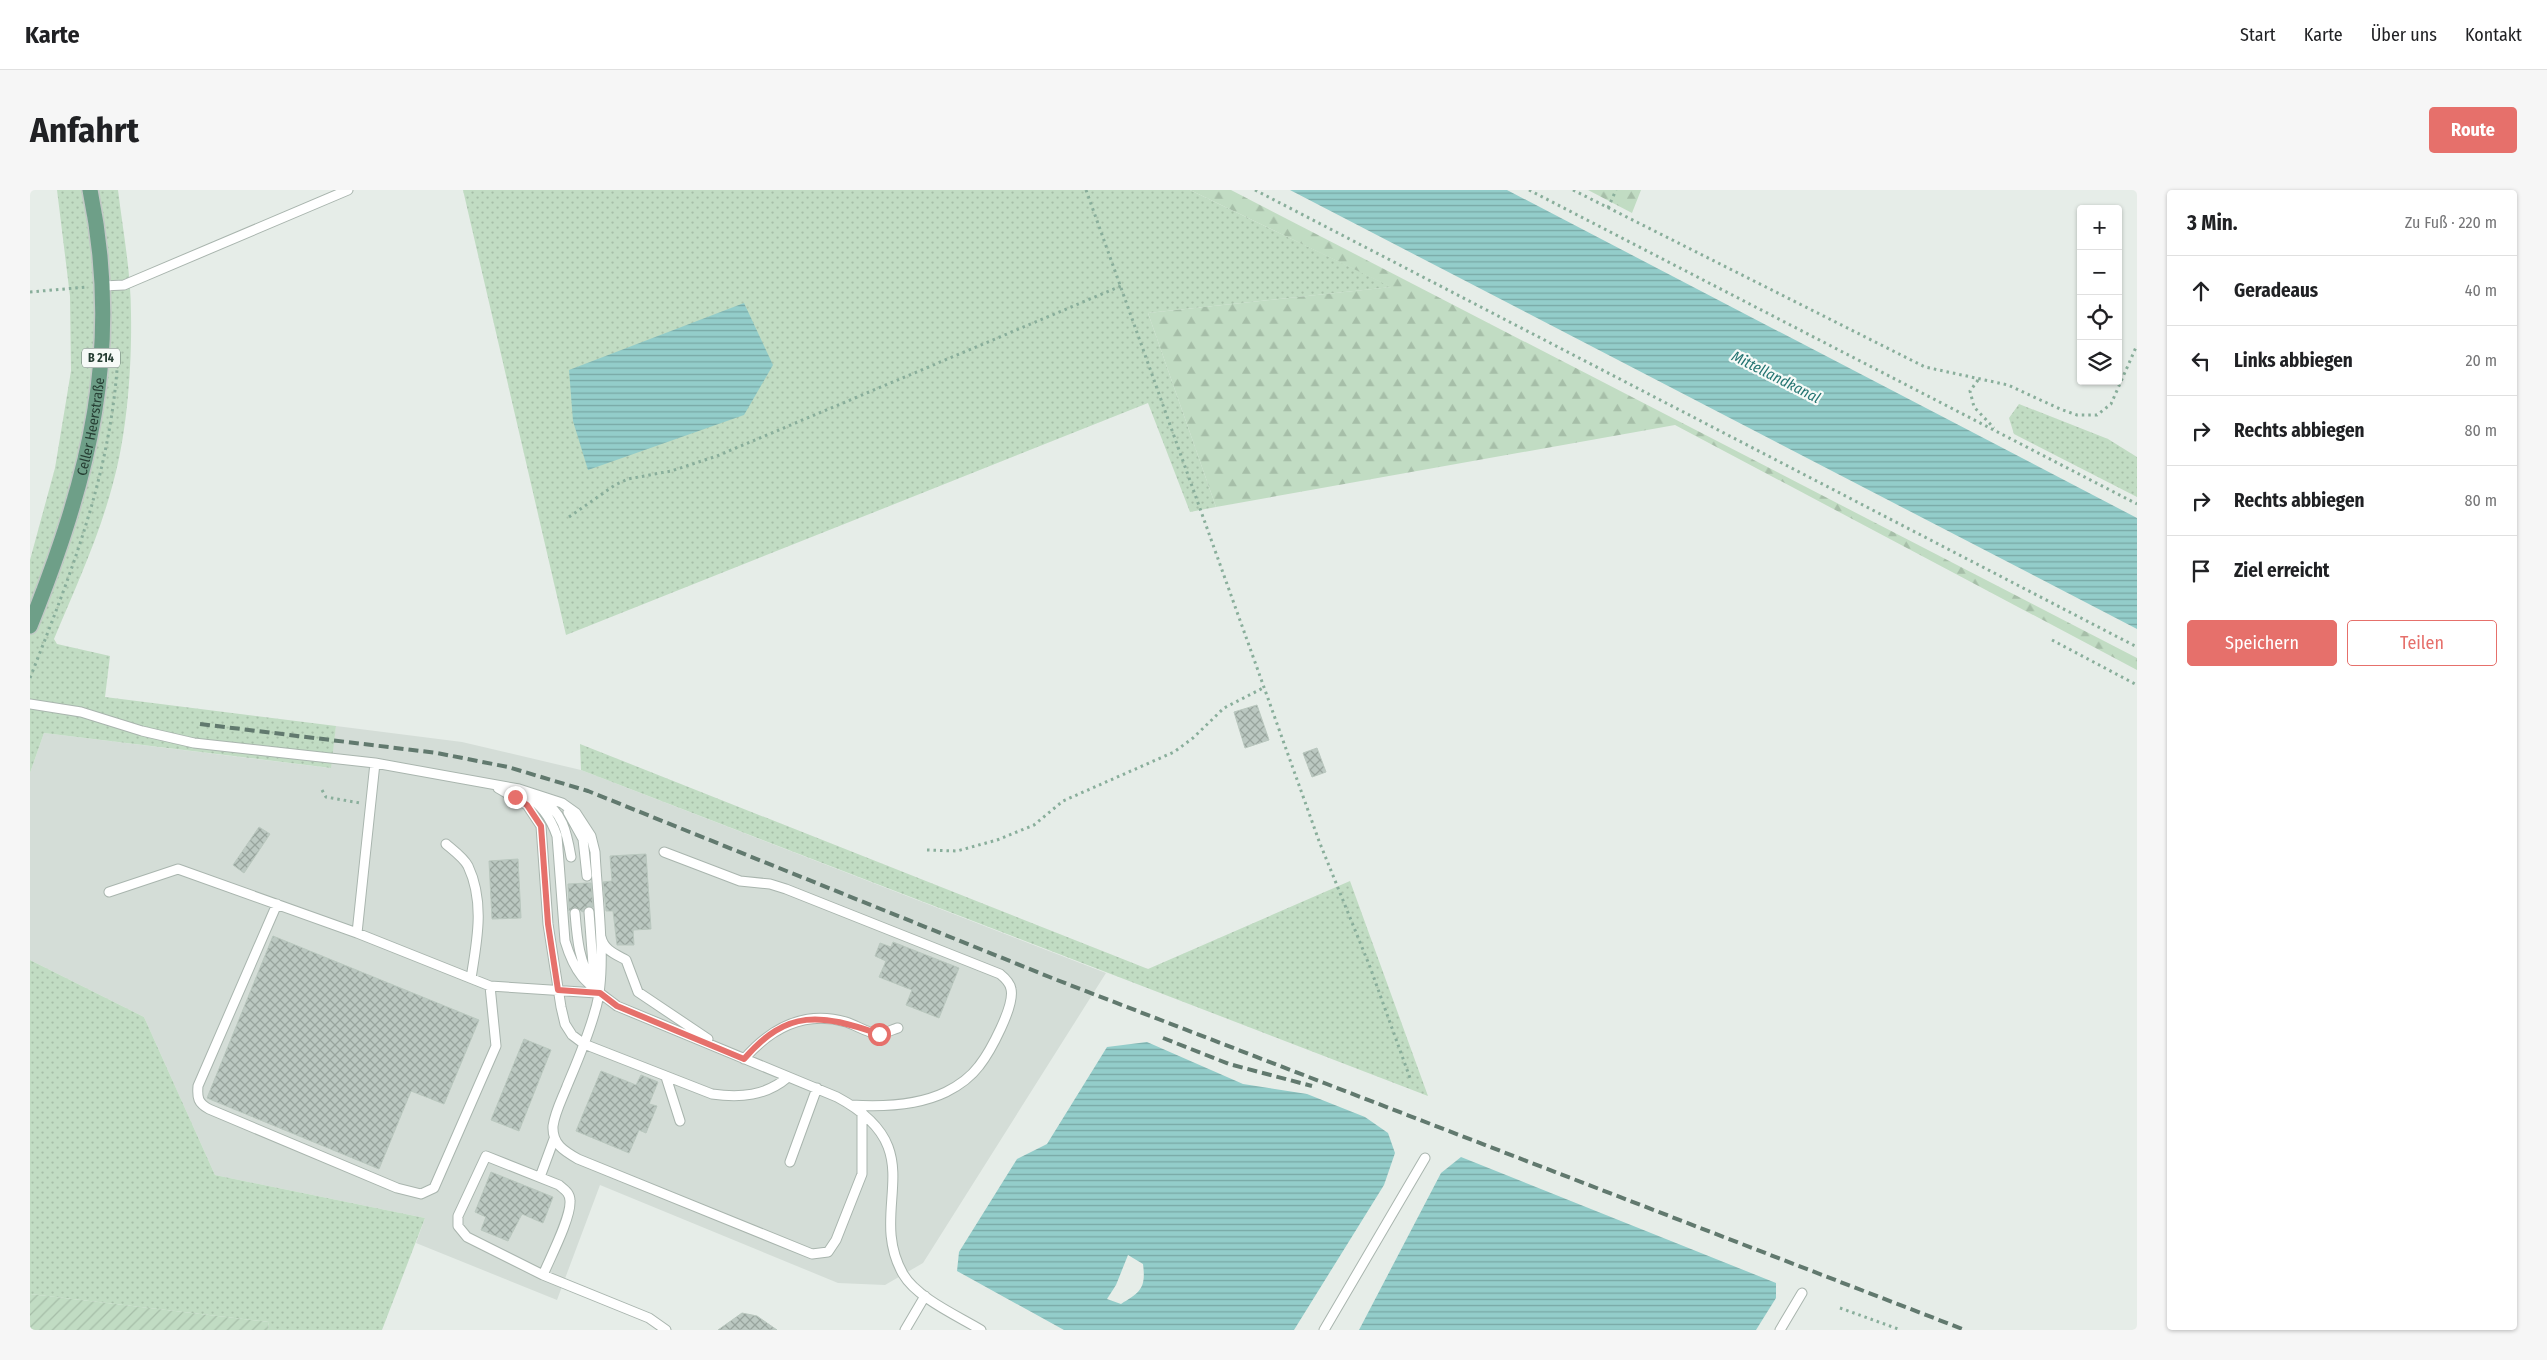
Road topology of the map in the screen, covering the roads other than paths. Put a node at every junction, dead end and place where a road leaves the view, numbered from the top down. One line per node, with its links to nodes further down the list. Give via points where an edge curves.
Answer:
1 (90, 190): 3 (main road, Celler Heerstraße / B 214)
2 (348, 190): 3 (lane, via 124,285)
3 (103, 286): 4 (main road, Celler Heerstraße / B 214, via 100,380 84,469)
4 (30, 626)
5 (30, 704): 6 (lane, via 81,712 194,743)
6 (375, 763): 7 (lane); 19 (lane)
7 (484, 781): 8 (lane); 22 (lane, via 527,805 541,826 548,924)
8 (519, 789): 9 (lane); 12 (lane, via 545,802 560,816); 23 (lane, via 543,808 551,821 560,857 565,941 580,975)
9 (562, 803): 13 (lane, via 583,839); 18 (lane, via 576,813 591,836 595,852)
10 (446, 844): 20 (lane, via 467,865 476,894 479,931)
11 (664, 852): 31 (lane, via 740,881 786,888 1000,974 1007,980 1011,990 1007,1012 987,1054 959,1085 926,1099 879,1107)
12 (571, 857)
13 (588, 876)
14 (109, 892): 15 (lane, via 178,869)
15 (277, 904): 19 (lane); 21 (lane, via 198,1086 197,1098 209,1109 397,1188 421,1194 434,1188 496,1046)
16 (589, 912): 23 (lane, via 593,965)
17 (575, 913): 23 (lane, via 580,954 588,976)
18 (599, 931): 23 (lane); 26 (lane, via 602,944 626,960 638,992)
19 (357, 933): 20 (lane)
20 (471, 978): 21 (lane)
21 (490, 986): 22 (lane)
22 (558, 990): 23 (lane); 25 (lane, via 565,1024 572,1035)
23 (600, 993): 25 (lane); 26 (lane, via 617,1006)
24 (898, 1028): 27 (lane, via 879,1034 826,1019 789,1023 763,1040)
25 (584, 1044): 28 (lane); 34 (lane, via 555,1114)
26 (724, 1051): 27 (lane)
27 (744, 1059): 29 (lane)
28 (666, 1077): 29 (lane, via 695,1090 728,1097 762,1093 777,1087); 33 (lane)
29 (788, 1077): 30 (lane)
30 (817, 1088): 31 (lane); 36 (lane)
31 (851, 1104): 32 (lane)
32 (862, 1112): 34 (lane, via 862,1174 859,1184 828,1252 812,1254 578,1159 561,1150); 40 (lane, via 877,1128 893,1164 895,1181 891,1221 897,1258 903,1275)
33 (680, 1121)
34 (554, 1139): 37 (lane)
35 (1425, 1158): 44 (lane)
36 (790, 1162)
37 (540, 1177): 38 (lane, via 559,1185 570,1199 569,1211); 38 (lane, via 486,1156 458,1216 458,1226 467,1237)
38 (543, 1275): 41 (lane, via 649,1318)
39 (1802, 1294): 45 (lane)
40 (925, 1296): 42 (lane); 43 (lane)
41 (666, 1330)
42 (905, 1330)
43 (981, 1330)
44 (1324, 1330)
45 (1780, 1330)

